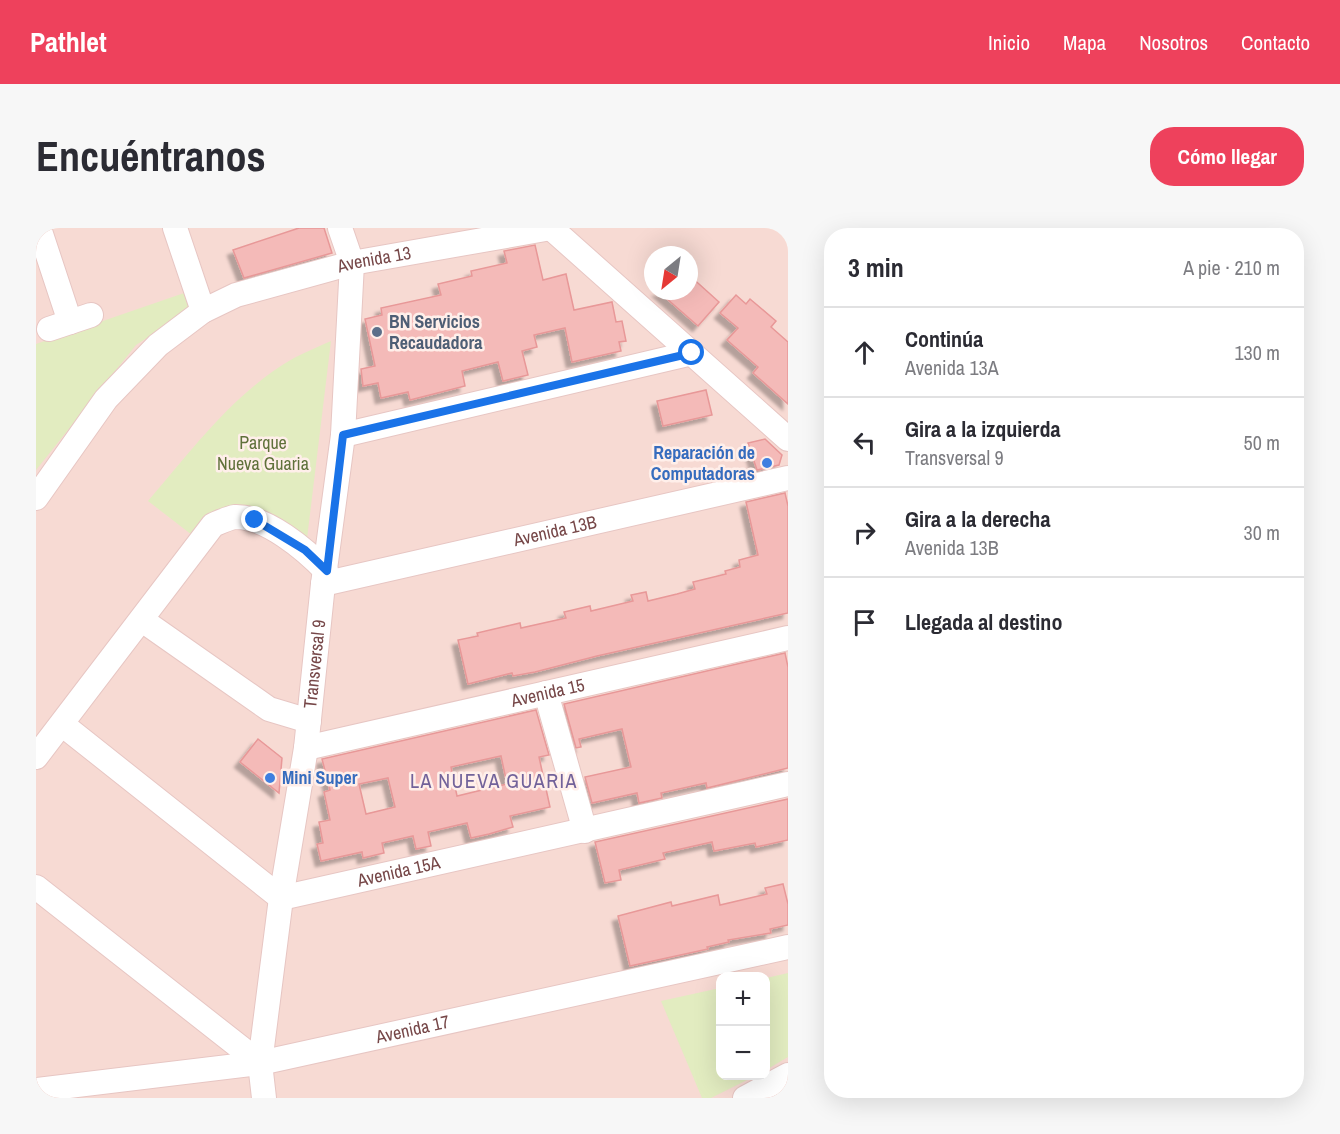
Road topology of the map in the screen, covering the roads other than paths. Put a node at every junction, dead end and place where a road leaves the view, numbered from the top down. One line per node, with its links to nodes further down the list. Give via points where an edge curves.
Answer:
1 (39, 228): 7 (street)
2 (175, 228): 6 (street)
3 (340, 228): 5 (street)
4 (551, 228): 5 (street, Avenida 13); 8 (street)
5 (352, 263): 6 (street, Avenida 13, via 236,295); 9 (street, Transversal 9)
6 (203, 311): 12 (street, Avenida 13, via 158,345 106,399)
7 (70, 322)
8 (692, 353): 9 (street); 10 (street)
9 (343, 435): 13 (street, Transversal 9)
10 (788, 439)
11 (788, 478): 13 (street, Avenida 13B)
12 (36, 498)
13 (325, 577): 14 (street, via 305,550 255,520 234,517 213,525); 17 (street, Transversal 9)
14 (142, 620): 17 (street, via 269,709); 18 (street)
15 (788, 638): 16 (street, Avenida 15)
16 (546, 693): 19 (street, Avenida 15); 22 (street)
17 (309, 721): 19 (street, Transversal 9)
18 (63, 725): 20 (street); 24 (street)
19 (306, 748): 24 (street, Transversal 9)
20 (36, 758)
21 (788, 784): 22 (street, Avenida 15A)
22 (585, 831): 24 (street, Avenida 15A)
23 (36, 887): 26 (street)
24 (281, 898): 26 (street, Transversal 9)
25 (788, 947): 26 (street, Avenida 17)
26 (261, 1063): 28 (street, Avenida 17); 29 (street, Transversal 9)
27 (788, 1075): 30 (street)
28 (36, 1090)
29 (264, 1098)
30 (745, 1098)

